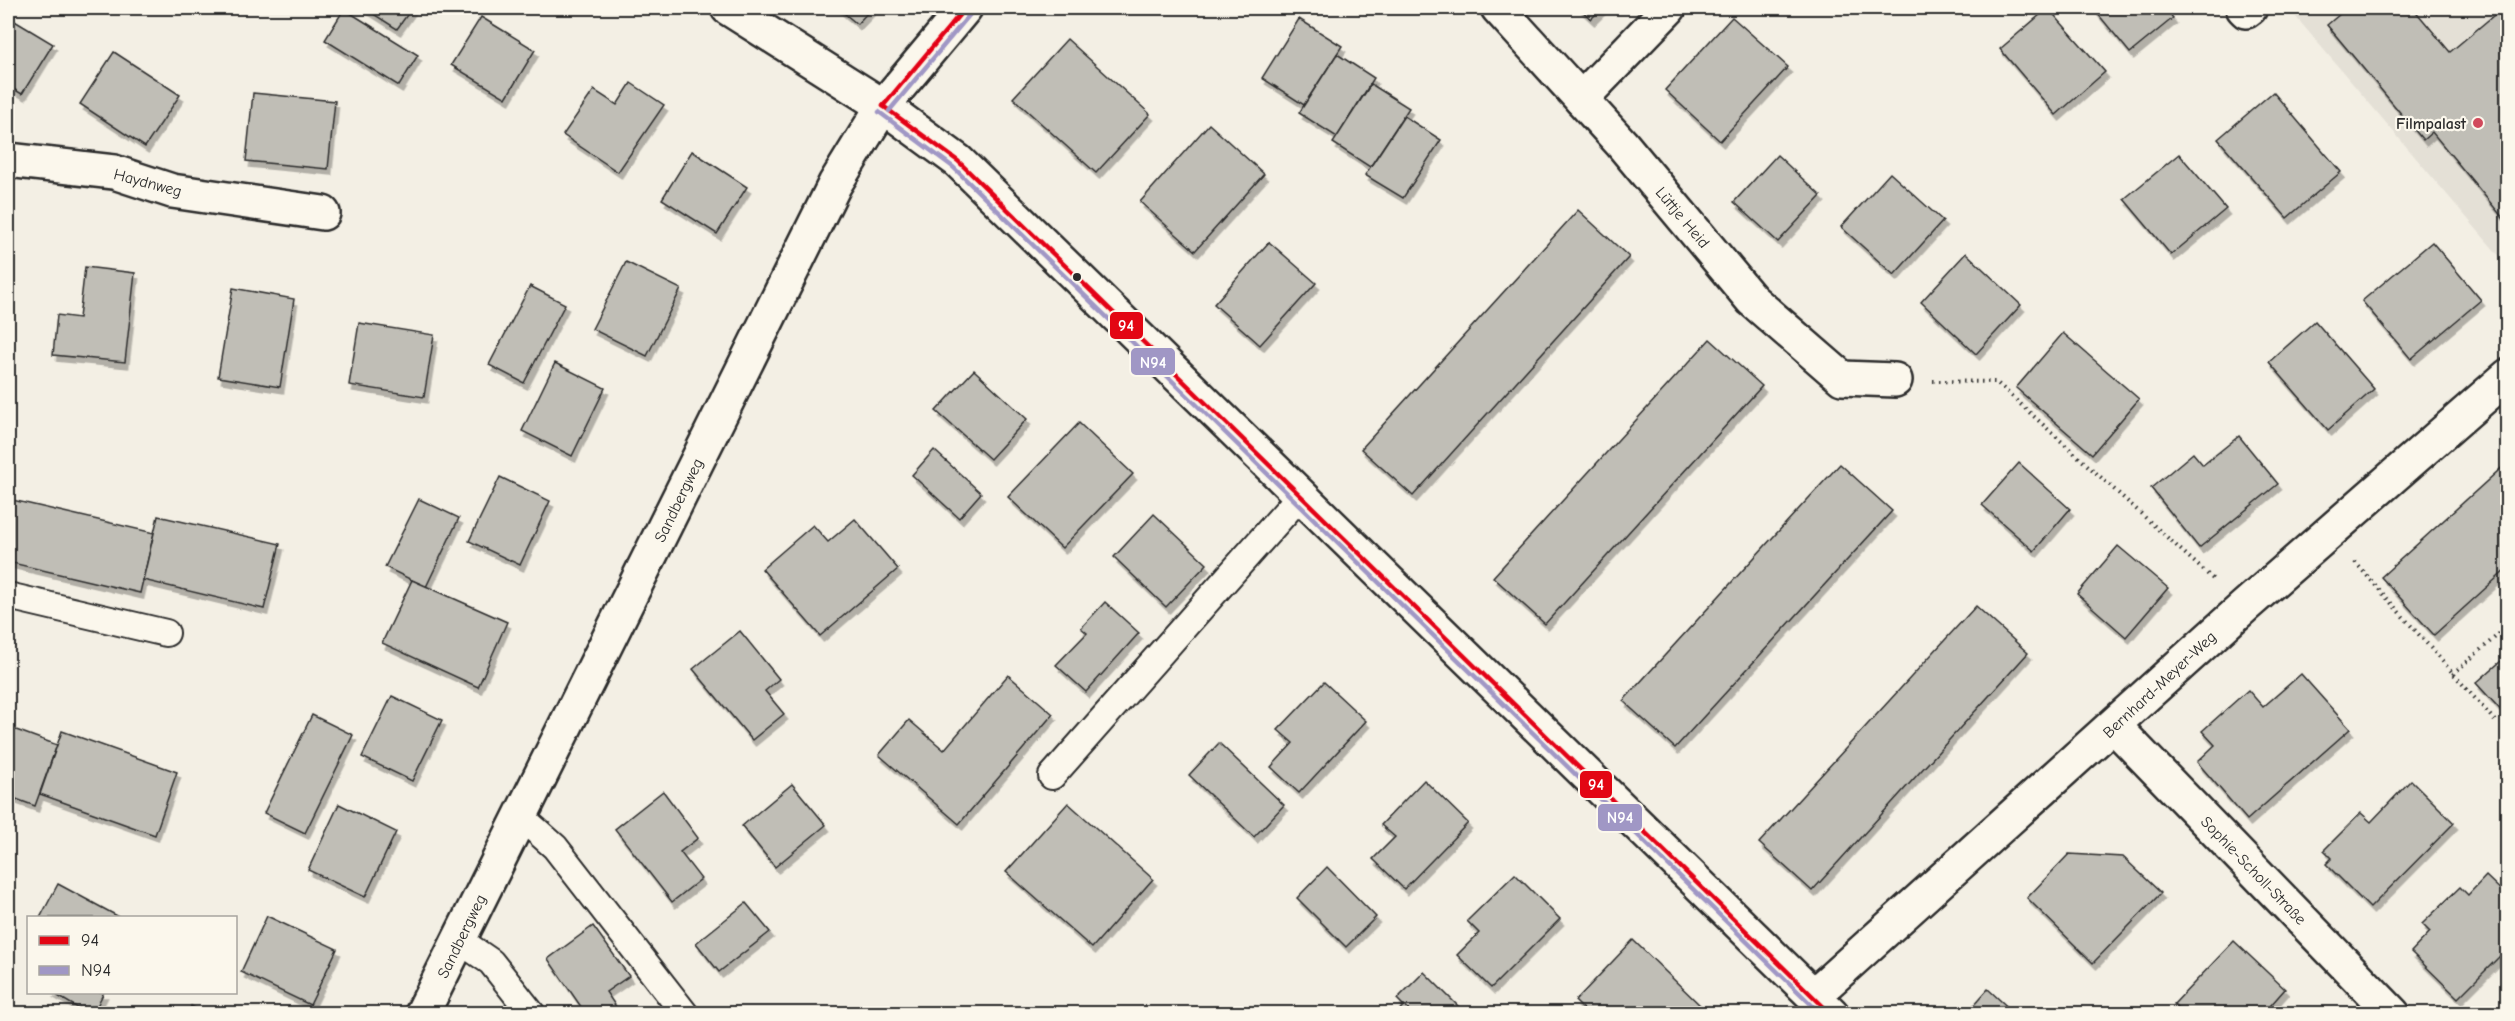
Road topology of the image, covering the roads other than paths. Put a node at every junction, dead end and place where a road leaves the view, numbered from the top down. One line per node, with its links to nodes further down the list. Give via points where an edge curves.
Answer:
1 (728, 8): 8 (street)
2 (965, 8): 8 (street, Sandbergweg)
3 (1498, 8): 7 (street, Lüttje Heid)
4 (1669, 8): 7 (street)
5 (2243, 8): 6 (street)
6 (2250, 8)
7 (1581, 99): 12 (street, Lüttje Heid, via 1752,300 1842,378)
8 (883, 106): 13 (street, via 958,161); 18 (street, Sandbergweg, via 835,184)
9 (8, 160): 10 (street, Haydnweg, via 114,172 172,191)
10 (323, 213)
11 (2508, 376): 16 (street, Bernhard-Meyer-Weg)
12 (1895, 380)
13 (1300, 496): 17 (lane); 20 (street)
14 (8, 596): 15 (lane)
15 (166, 633)
16 (2114, 726): 20 (street, Bernhard-Meyer-Weg); 24 (street, Sophie-Scholl-Straße)
17 (1053, 776)
18 (520, 817): 19 (street, Sandbergweg); 23 (lane, via 555,847)
19 (459, 940): 21 (street, Sandbergweg); 22 (lane, via 491,962)
20 (1823, 1004)
21 (422, 1014)
22 (532, 1014)
23 (685, 1014)
24 (2393, 1014)

